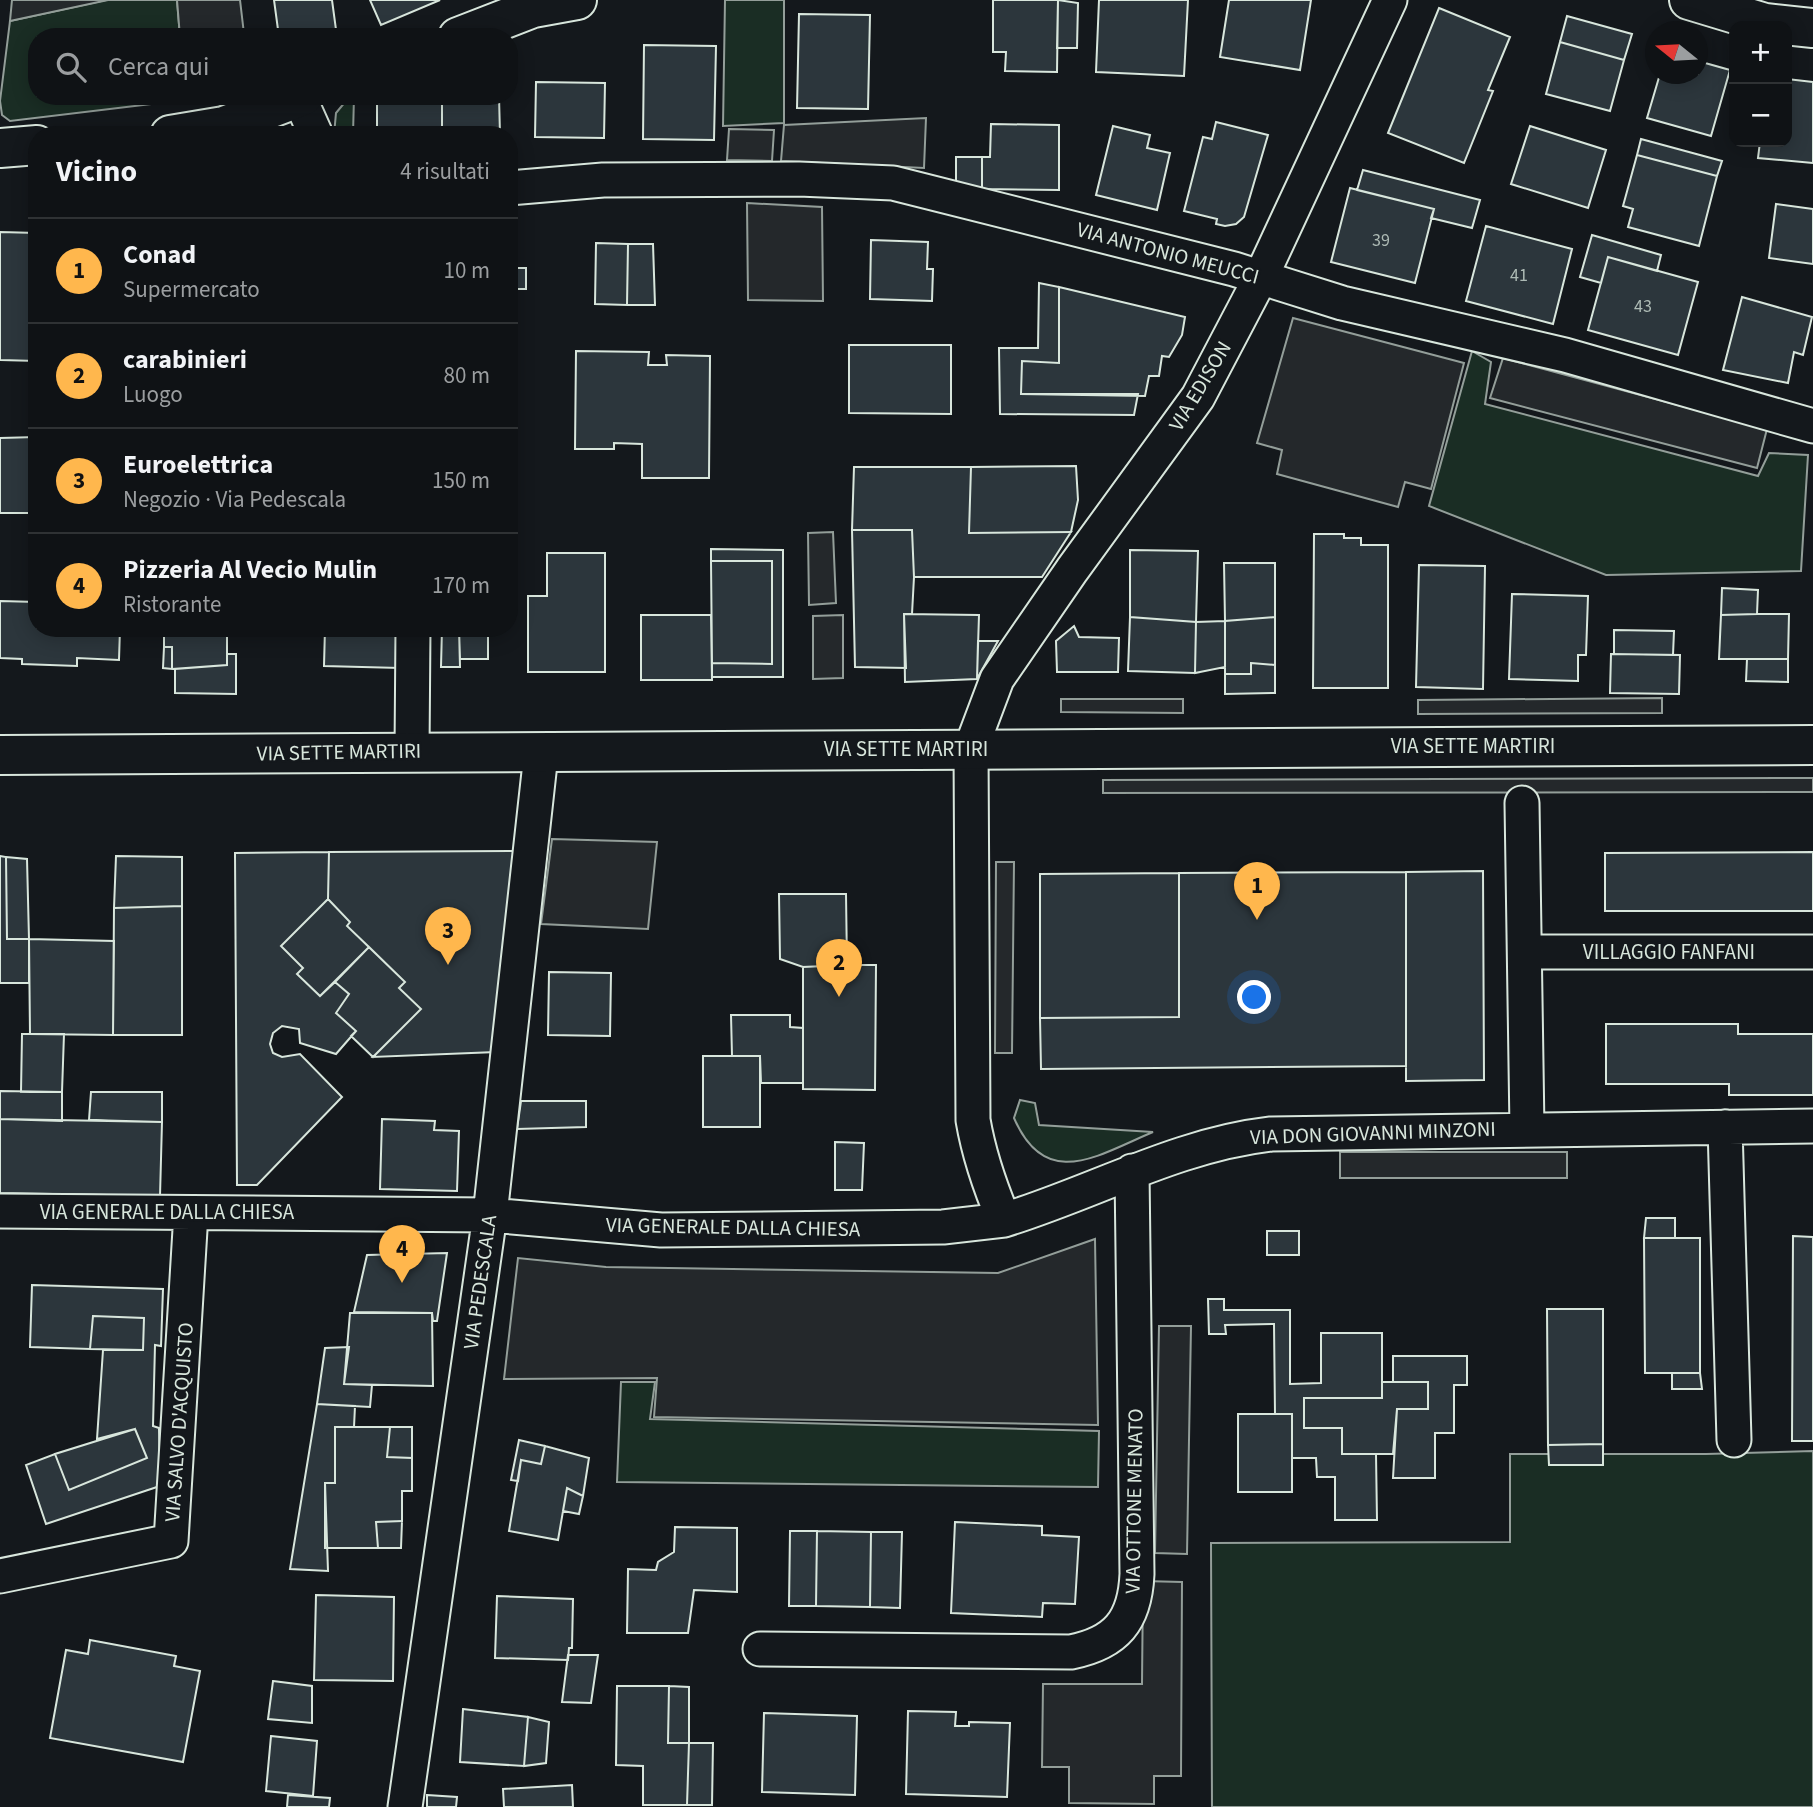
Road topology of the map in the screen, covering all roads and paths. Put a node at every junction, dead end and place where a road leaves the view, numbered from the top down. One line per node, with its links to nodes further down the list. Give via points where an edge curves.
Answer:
1 (577, 0): 4 (main road, via 533,8)
2 (1390, 0): 13 (street, VIA EDISON)
3 (1689, 0): 5 (main road, via 1765,23)
4 (481, 28)
5 (1813, 28)
6 (284, 105): 8 (main road)
7 (304, 105): 9 (street)
8 (240, 126)
9 (312, 126)
10 (28, 146): 11 (main road)
11 (0, 148)
12 (518, 187): 13 (street, VIA ANTONIO MEUCCI, via 603,180 893,183)
13 (1261, 277): 14 (street, VIA ANTONIO MEUCCI, via 1342,303 1565,355); 17 (street, VIA EDISON, via 1198,397 998,679)
14 (1813, 426)
15 (413, 637): 18 (street)
16 (1813, 745): 17 (main road, VIA SETTE MARTIRI)
17 (971, 748): 19 (main road, VIA SETTE MARTIRI); 31 (street, via 972,1119 979,1155)
18 (412, 751): 19 (main road, VIA SETTE MARTIRI); 20 (main road, VIA SETTE MARTIRI)
19 (541, 754): 30 (street, VIA PEDESCALA)
20 (0, 755)
21 (1522, 803): 22 (street)
22 (1525, 952): 23 (street, VILLAGGIO FANFANI); 26 (street)
23 (1813, 952)
24 (1813, 1126): 25 (street, VIA DON GIOVANNI MINZONI)
25 (1725, 1127): 26 (street, VIA DON GIOVANNI MINZONI); 32 (street)
26 (1527, 1129): 27 (street, VIA DON GIOVANNI MINZONI, via 1271,1134 1198,1147)
27 (1132, 1171): 31 (street, VIA DON GIOVANNI MINZONI); 34 (street, VIA OTTONE MENATO, via 1138,1574 1132,1609 1121,1626 1108,1640 1071,1652)
28 (0, 1211): 29 (street, VIA GENERALE DALLA CHIESA)
29 (191, 1213): 30 (street, VIA GENERALE DALLA CHIESA); 33 (street, VIA SALVO D'ACQUISTO, via 171,1541)
30 (489, 1215): 31 (street, VIA GENERALE DALLA CHIESA, via 661,1230 943,1227); 35 (street, VIA PEDESCALA)
31 (1004, 1220)
32 (1734, 1440)
33 (0, 1576)
34 (760, 1649)
35 (405, 1807)

